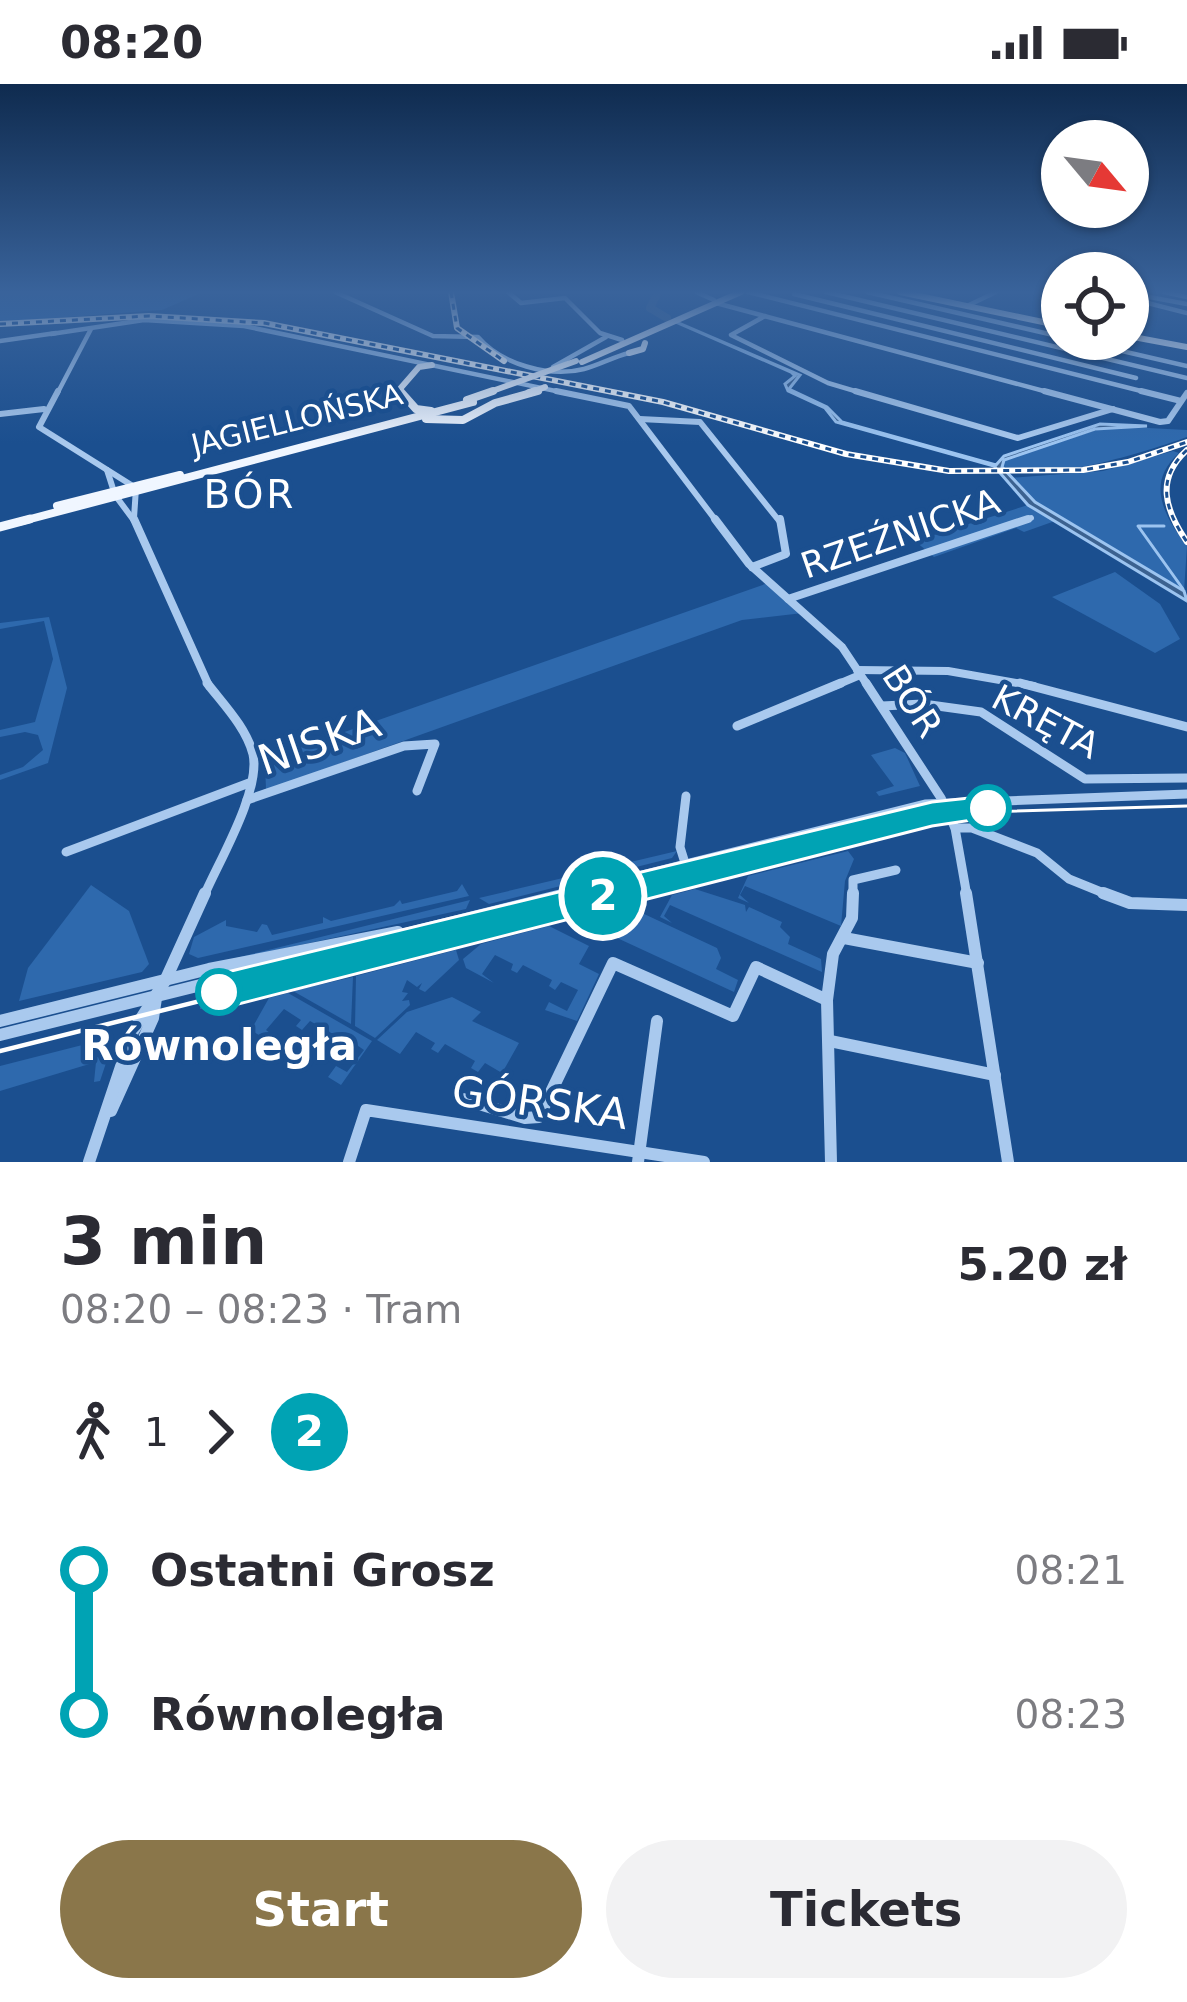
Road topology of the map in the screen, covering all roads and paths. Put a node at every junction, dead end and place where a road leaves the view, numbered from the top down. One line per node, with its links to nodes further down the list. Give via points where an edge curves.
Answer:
1 (81, 342): 28 (street)
2 (324, 342): 20 (street, BÓR)
3 (480, 342): 22 (street, via 517,364)
4 (598, 342): 22 (street)
5 (622, 342): 32 (main road, JAGIELLOŃSKA, bridge)
6 (642, 342): 18 (main road, JAGIELLOŃSKA)
7 (745, 342): 29 (street, via 828,382 1016,438)
8 (866, 342): 17 (street)
9 (908, 342): 17 (street)
10 (949, 342): 27 (street)
11 (990, 342): 23 (street)
12 (1037, 342): 24 (street)
13 (1152, 342): 15 (main road)
14 (1149, 344): 15 (main road)
15 (1161, 344): 16 (main road)
16 (1187, 346)
17 (895, 350): 29 (street)
18 (629, 352): 22 (street, via 580,370)
19 (1149, 357): 21 (street)
20 (427, 366): 25 (street, BÓR); 31 (main road, via 399,390)
21 (1187, 366)
22 (554, 367)
23 (1136, 378)
24 (1187, 378)
25 (543, 388): 32 (main road, via 463,420); 33 (street, BÓR, via 621,402)
26 (1187, 393): 27 (street)
27 (1181, 401): 29 (street, via 1168,421)
28 (46, 409): 30 (street); 34 (street, via 44,434)
29 (1114, 409)
30 (0, 414)
31 (416, 414): 32 (main road); 32 (main road, JAGIELLOŃSKA); 35 (main road, JAGIELLOŃSKA)
32 (436, 415)
33 (640, 418): 40 (street, BÓR); 40 (street, via 700,422 779,515 786,554)
34 (106, 470): 35 (street); 36 (street)
35 (135, 489): 36 (main road, JAGIELLOŃSKA); 38 (street)
36 (116, 494): 38 (street); 39 (main road, JAGIELLOŃSKA)
37 (1030, 518): 41 (street, RZEŹNICKA)
38 (134, 520): 47 (street, via 205,681 254,757)
39 (0, 525)
40 (752, 567): 41 (street, BÓR)
41 (788, 599): 42 (street, BÓR, via 836,639)
42 (858, 672): 43 (street, BÓR); 44 (street); 45 (street, via 947,668)
43 (880, 706): 46 (street, KRĘTA, via 981,712 1088,780); 52 (street, BÓR)
44 (736, 726)
45 (1187, 727)
46 (1187, 778)
47 (250, 783): 51 (street); 54 (street)
48 (417, 791): 51 (street, NISKA, via 435,744 404,746)
49 (1187, 794): 52 (street)
50 (686, 796): 55 (street)
51 (248, 800): 61 (street)
52 (942, 801): 53 (street, BÓR); 55 (street)
53 (956, 827): 57 (street, via 1036,853 1069,879 1130,903); 60 (street, BÓR)
54 (65, 851)
55 (685, 863): 58 (street)
56 (896, 870): 59 (street, via 853,880)
57 (1187, 905)
58 (406, 932): 61 (street); 62 (street)
59 (843, 938): 60 (street); 63 (street)
60 (978, 963): 68 (street, BÓR)
61 (164, 981): 62 (street); 65 (street)
62 (157, 996): 66 (street); 71 (street, via 133,1031)
63 (827, 1000): 67 (street); 69 (street, via 756,968 733,1016 613,963 539,1117)
64 (657, 1021): 70 (street)
65 (0, 1022)
66 (0, 1035)
67 (830, 1041): 68 (street); 74 (street)
68 (995, 1075): 75 (street, BÓR)
69 (463, 1100)
70 (639, 1155): 72 (street, GÓRSKA, via 366,1110); 73 (street, GÓRSKA)
71 (89, 1162)
72 (349, 1162)
73 (704, 1162)
74 (831, 1162)
75 (1008, 1162)

